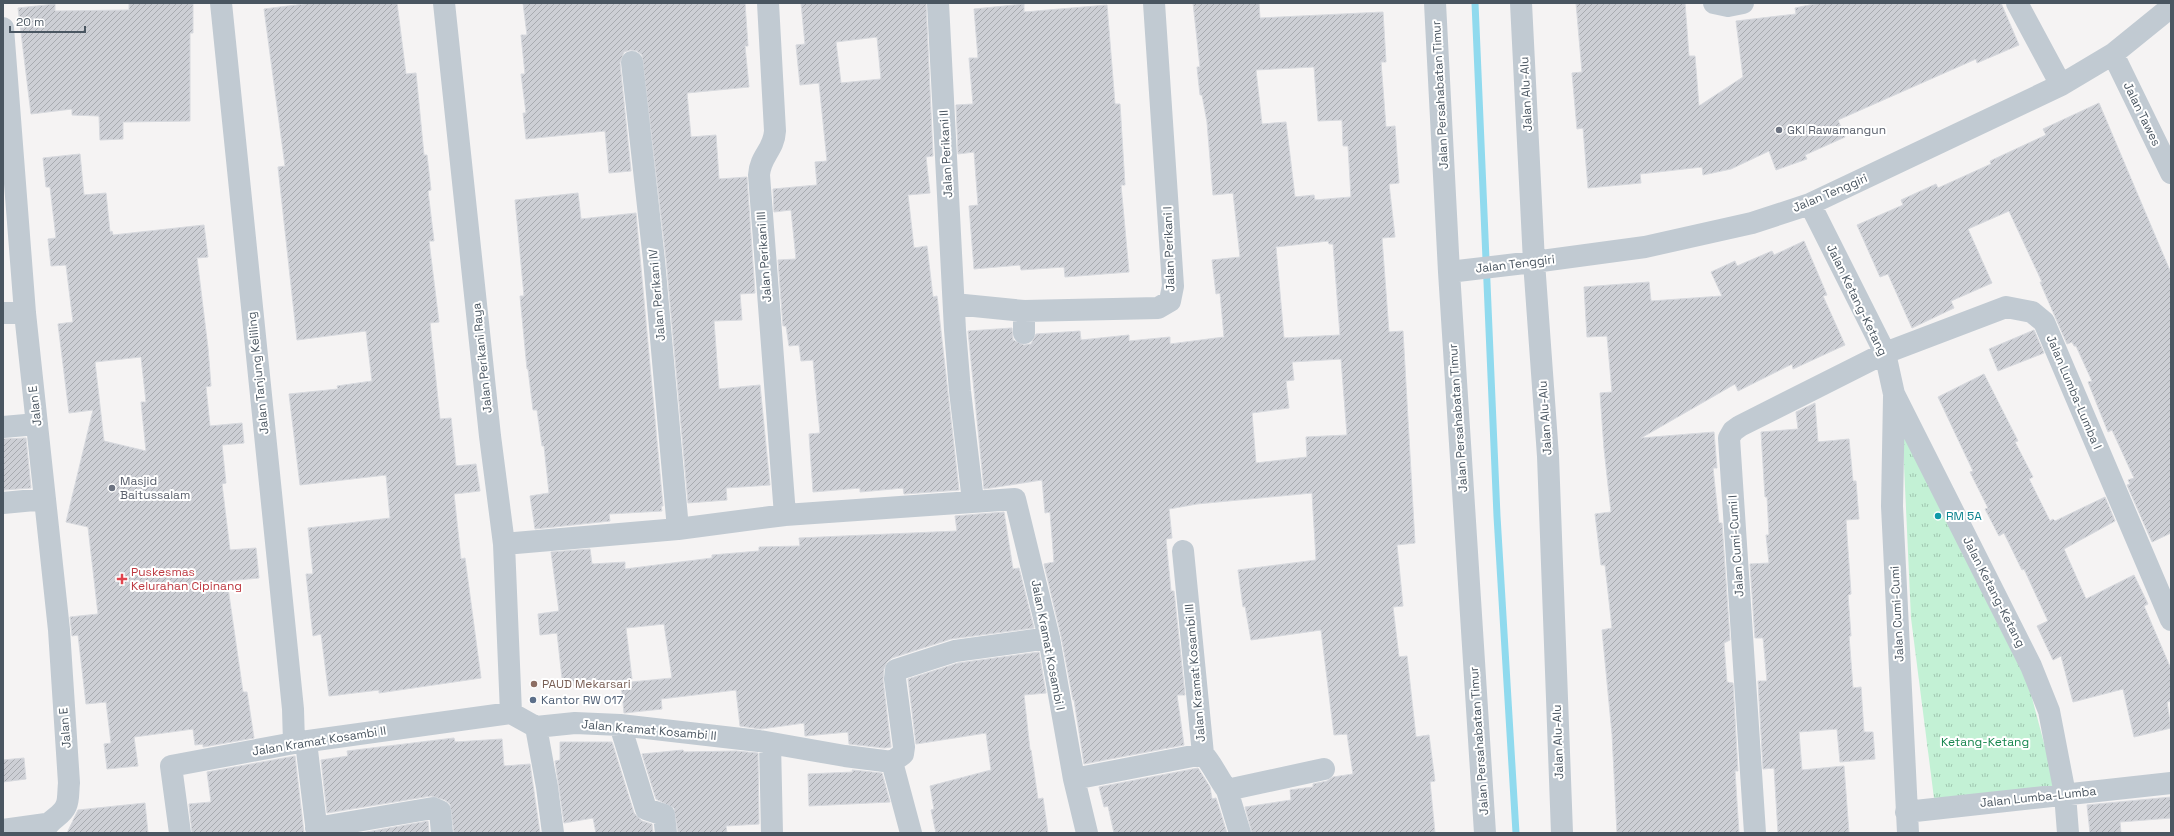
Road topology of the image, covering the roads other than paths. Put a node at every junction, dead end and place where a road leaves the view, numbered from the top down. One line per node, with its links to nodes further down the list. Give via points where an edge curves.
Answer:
1 (221, 3): 39 (street, Jalan Tanjung Keliling, via 293,710)
2 (444, 3): 32 (street, Jalan Perikani Raya, via 490,436)
3 (768, 3): 30 (street, Jalan Perikani III, via 775,131 774,141 760,163 759,175)
4 (938, 3): 18 (street, Jalan Perikani II)
5 (1154, 3): 19 (street, Jalan Perikani I, via 1173,286 1170,301 1158,308)
6 (1435, 3): 17 (street, Jalan Persahabatan Timur)
7 (1521, 3): 16 (street, Jalan Alu-Alu)
8 (2017, 3): 13 (street)
9 (2171, 7): 11 (street, Jalan Tenggiri)
10 (3, 28): 20 (street, Jalan E)
11 (2113, 54): 13 (street, Jalan Tenggiri); 14 (street, Jalan Tawes)
12 (632, 62): 31 (street, Jalan Perikani IV, via 654,260)
13 (2061, 85): 15 (street, Jalan Tenggiri)
14 (2171, 173)
15 (1810, 204): 16 (street, Jalan Tenggiri, via 1752,223 1646,247); 23 (street, Jalan Ketang-Ketang)
16 (1534, 262): 17 (street, Jalan Tenggiri); 61 (street, Jalan Alu-Alu, via 1548,456)
17 (1457, 270): 60 (street, Jalan Persahabatan Timur)
18 (954, 304): 19 (street, Jalan Perikani I); 28 (street, Jalan Perikani II, via 960,391)
19 (1024, 311): 22 (street)
20 (24, 313): 21 (street); 25 (street, Jalan E)
21 (3, 314)
22 (1024, 333)
23 (1885, 353): 24 (street, Jalan Ketang-Ketang); 34 (street, Jalan Lumba-Lumba I, via 2006,307 2032,312 2044,322); 62 (street, Jalan Cumi-Cumi I, via 1740,426 1728,438)
24 (1894, 394): 47 (street, Jalan Ketang-Ketang, via 2031,666 2049,711); 48 (street, Jalan Cumi-Cumi, via 1892,506)
25 (37, 424): 26 (street); 27 (street, Jalan E)
26 (3, 427)
27 (45, 499): 29 (street); 49 (street, Jalan E, via 69,783 66,806)
28 (973, 501): 30 (street); 35 (street, Jalan Kramat Kosambi I, via 1015,499)
29 (3, 504)
30 (785, 515): 31 (street)
31 (678, 529): 32 (street)
32 (504, 544): 36 (street, Jalan Perikani Raya)
33 (1183, 551): 41 (street, Jalan Kramat Kosambi III)
34 (2171, 620)
35 (1049, 638): 42 (street, via 955,651 896,670 904,747 903,754); 44 (street, Jalan Kramat Kosambi I)
36 (511, 713): 38 (street); 39 (street, Jalan Kramat Kosambi II)
37 (620, 726): 38 (street, Jalan Kramat Kosambi II, via 575,723); 40 (street, Jalan Kramat Kosambi II); 55 (street, via 646,809 664,815)
38 (536, 727): 54 (street)
39 (300, 742): 51 (street, Jalan Tanjung Keliling); 52 (street, Jalan Kramat Kosambi II, via 171,766)
40 (770, 743): 42 (street, Jalan Kramat Kosambi II); 56 (street)
41 (1202, 754): 44 (street, Jalan Kramat Kosambi III); 46 (street, Jalan Kramat Kosambi III, via 1213,765)
42 (892, 762): 57 (street)
43 (1324, 769): 46 (street)
44 (1074, 779): 58 (street, Jalan Kramat Kosambi I)
45 (2171, 783): 47 (street, Jalan Lumba-Lumba)
46 (1227, 790): 59 (street, Jalan Kramat Kosambi III)
47 (2065, 794): 48 (street, Jalan Lumba-Lumba); 64 (street, Jalan Ketang-Ketang)
48 (1906, 812): 63 (street, Jalan Cumi-Cumi)
49 (45, 829): 50 (street)
50 (3, 830)
51 (317, 830): 53 (street, via 433,808 440,811)
52 (180, 833)
53 (442, 833)
54 (553, 833)
55 (666, 833)
56 (772, 833)
57 (912, 833)
58 (1087, 833)
59 (1240, 833)
60 (1485, 833)
61 (1562, 833)
62 (1754, 833)
63 (1908, 833)
64 (2068, 833)

